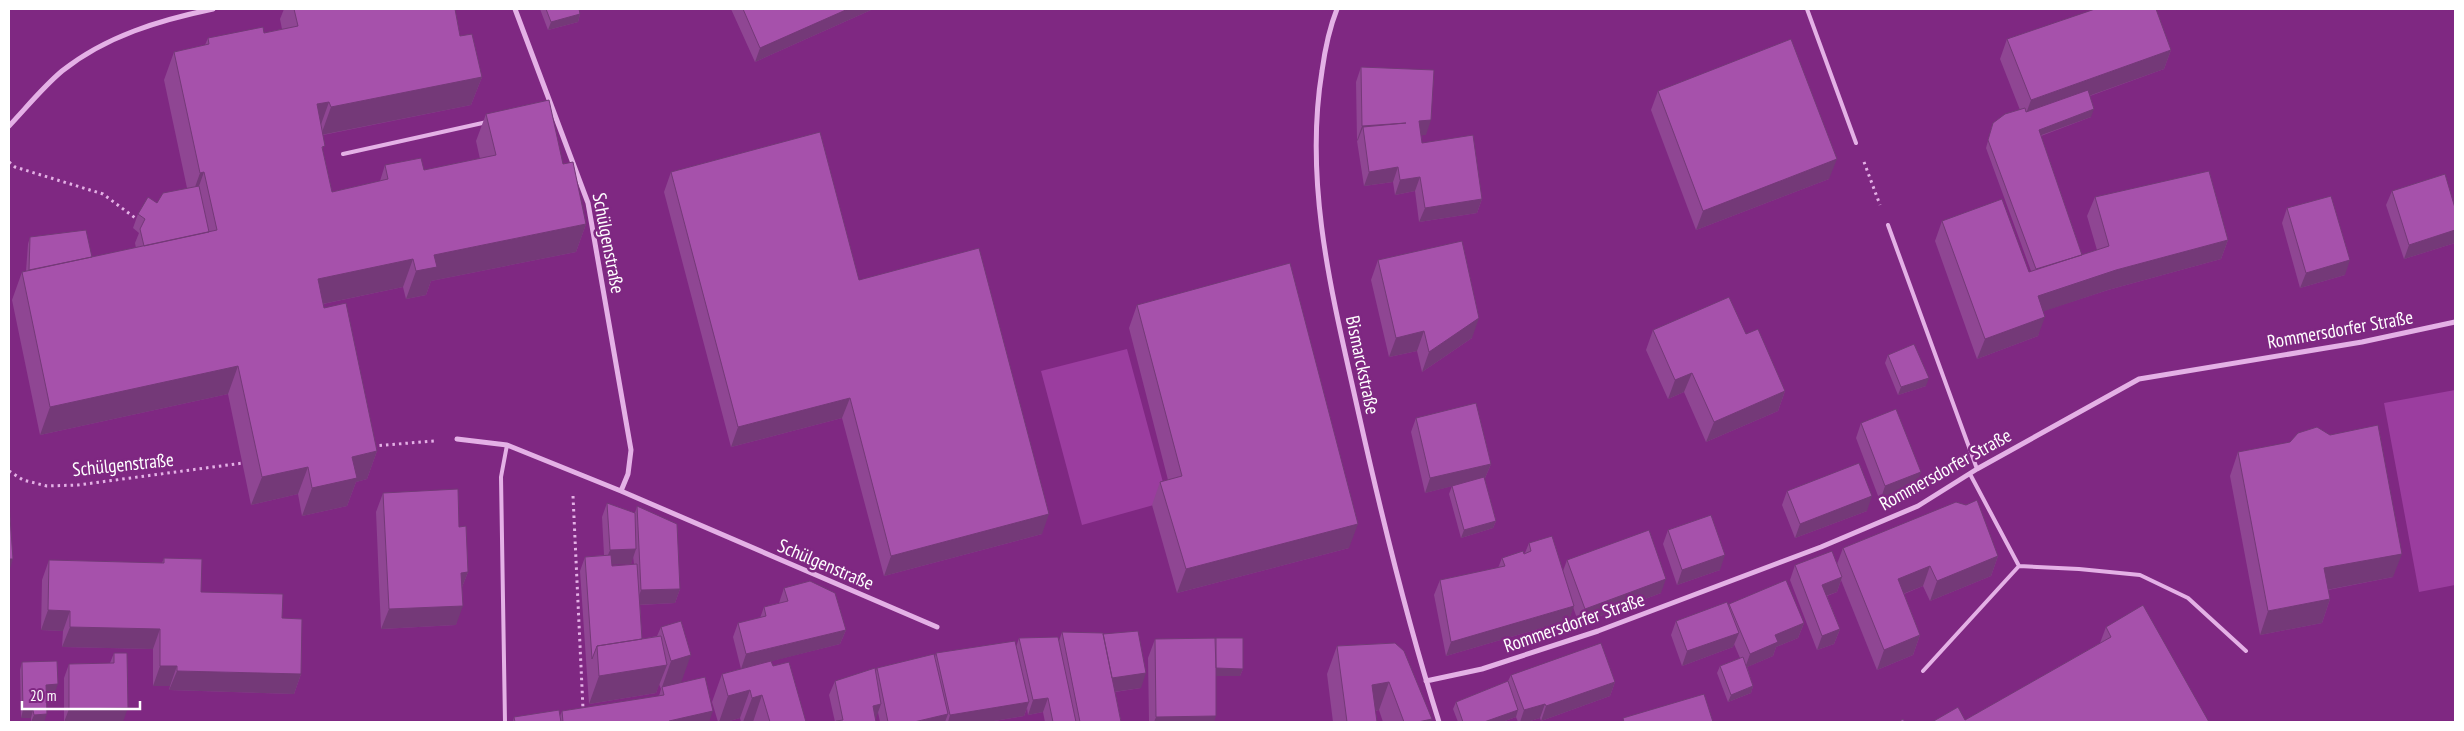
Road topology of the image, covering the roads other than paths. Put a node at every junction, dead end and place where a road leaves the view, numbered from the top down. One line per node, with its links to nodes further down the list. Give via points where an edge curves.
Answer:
1 (214, 9): 8 (street, via 154,22 96,50 62,72)
2 (515, 9): 5 (street, Schülgenstraße)
3 (1337, 9): 22 (street, Bismarckstraße, via 1328,30 1316,108 1317,198 1330,285 1367,453 1414,646)
4 (1807, 9): 9 (lane)
5 (550, 102): 6 (lane); 17 (street, Schülgenstraße, via 588,203 631,450 628,474)
6 (541, 106)
7 (495, 120): 10 (lane)
8 (9, 126)
9 (1856, 143)
10 (343, 154)
11 (1888, 225): 15 (lane)
12 (2455, 322): 15 (street, Rommersdorfer Straße, via 2362,342 2139,379)
13 (457, 439): 14 (street, Schülgenstraße)
14 (507, 445): 17 (street, Schülgenstraße); 23 (lane, via 501,477)
15 (1976, 469): 16 (street, Rommersdorfer Straße)
16 (1970, 474): 18 (lane); 22 (street, Rommersdorfer Straße, via 1918,506 1793,558 1598,631 1482,669)
17 (621, 491): 19 (street, Schülgenstraße)
18 (2019, 566): 20 (lane, via 2140,575 2188,598); 21 (lane)
19 (937, 627)
20 (2246, 651)
21 (1923, 671)
22 (1426, 681): 24 (street, Bismarckstraße)
23 (505, 722)
24 (1439, 722)

